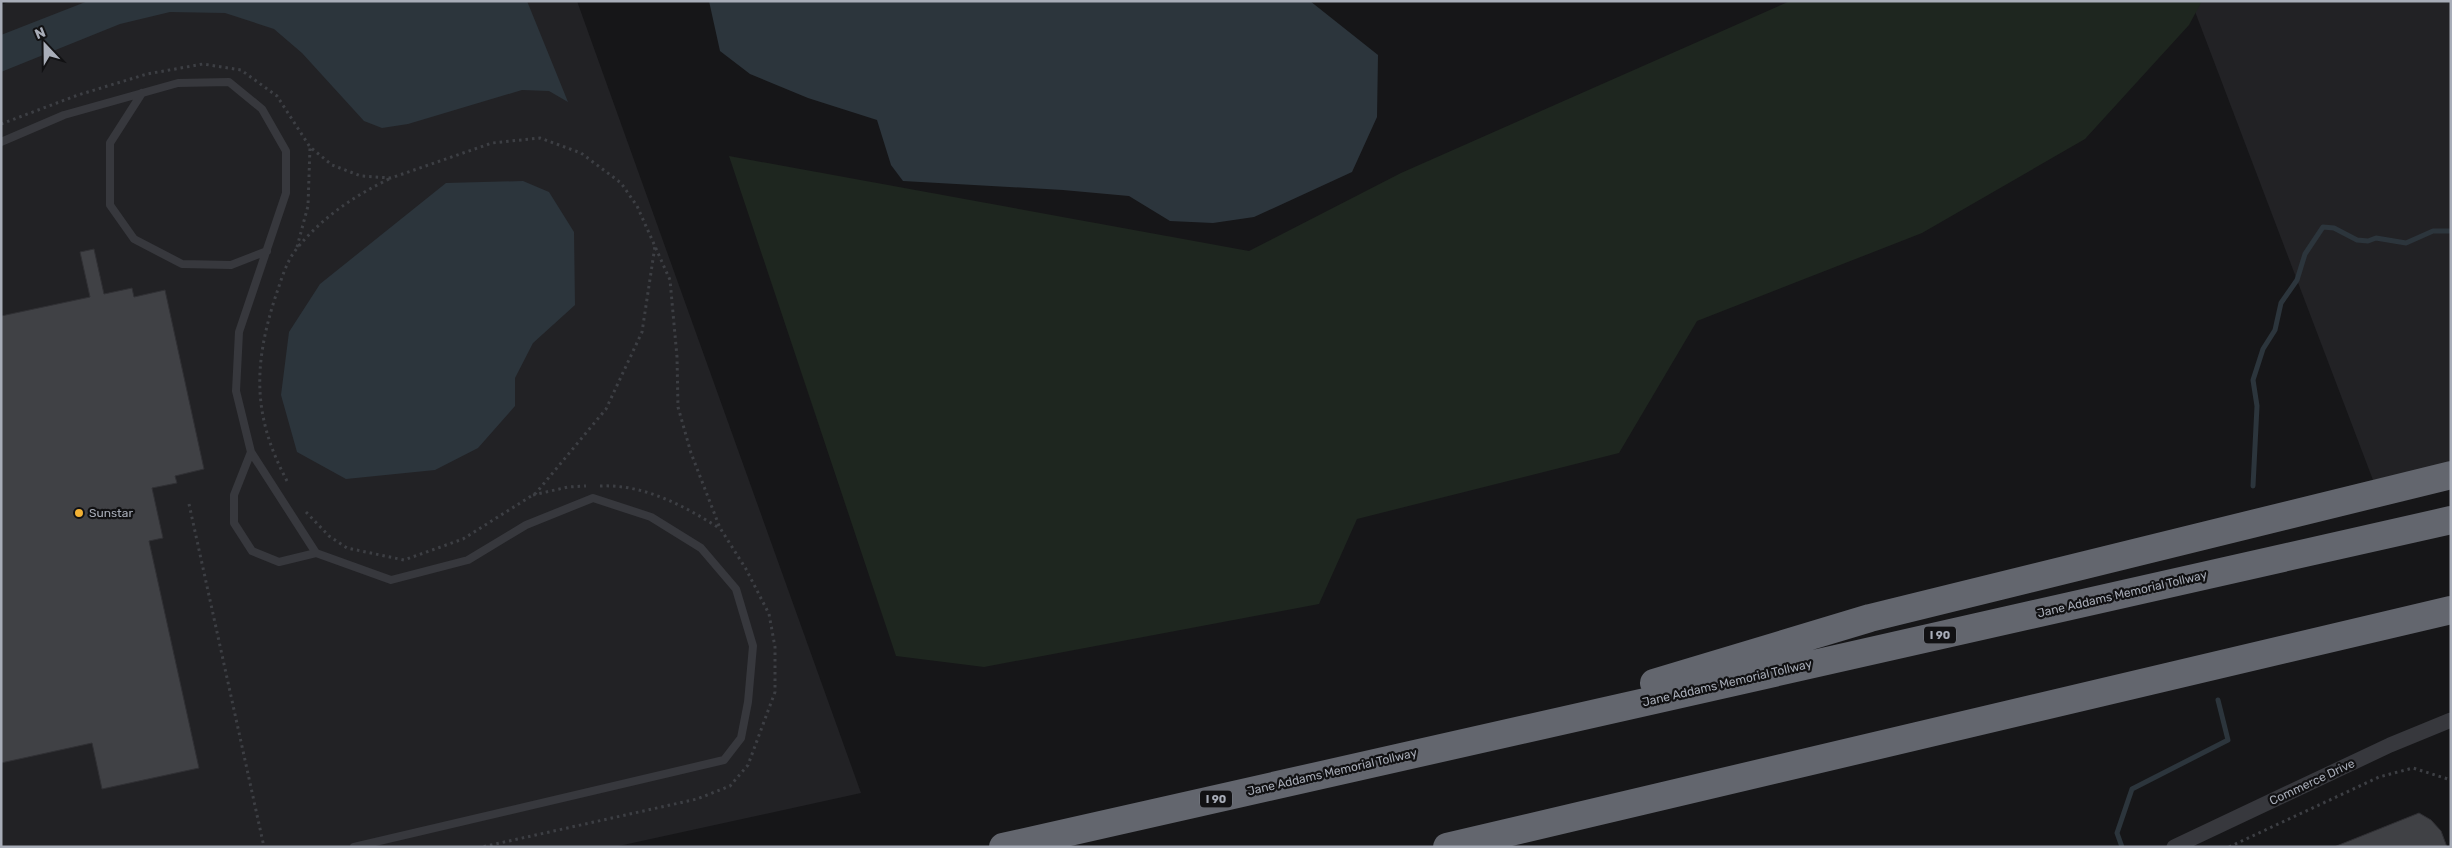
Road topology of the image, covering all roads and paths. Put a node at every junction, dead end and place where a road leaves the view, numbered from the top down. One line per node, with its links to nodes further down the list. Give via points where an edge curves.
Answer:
1 (142, 93): 3 (lane, via 64,115); 8 (lane, via 178,83 229,82 262,109 286,151 286,193); 8 (lane, via 110,144 110,205 134,239 182,264 231,265)
2 (1, 124): 4 (path, via 112,84 202,64 241,70 277,96)
3 (1, 142)
4 (310, 147): 5 (path, via 332,165 361,176); 7 (path, via 308,206)
5 (391, 178): 6 (path, via 492,143 540,138 581,153 621,183); 7 (path, via 360,193 327,217)
6 (655, 245): 13 (path, via 642,332 606,409 536,493 463,539 404,560 347,548 329,536); 22 (path, via 670,280 678,407 688,444 720,528 769,614 775,647 775,692 748,765 730,786 697,799)
7 (297, 248): 11 (path, via 285,268 265,330 258,368 261,407 272,453)
8 (267, 251): 9 (lane, via 239,332 236,391)
9 (251, 452): 15 (lane); 15 (lane, via 234,495 234,523 252,552 279,562)
10 (2451, 475): 18 (highway, via 1870,618)
11 (290, 487)
12 (190, 504): 20 (path)
13 (305, 511)
14 (2451, 520): 18 (highway, Jane Addams Memorial Tollway / I 90)
15 (316, 553): 21 (lane, via 391,580 468,560 526,525 593,498 651,516 701,548 736,589 753,646 741,738 724,760)
16 (2451, 610): 24 (highway)
17 (2451, 720): 25 (street, Commerce Drive, via 2390,745)
18 (1429, 750): 23 (highway, Jane Addams Memorial Tollway / I 90)
19 (2451, 780): 26 (path, via 2413,768 2378,777)
20 (264, 847)
21 (354, 847)
22 (482, 847)
23 (1003, 847)
24 (1447, 847)
25 (2174, 847)
26 (2229, 847)

